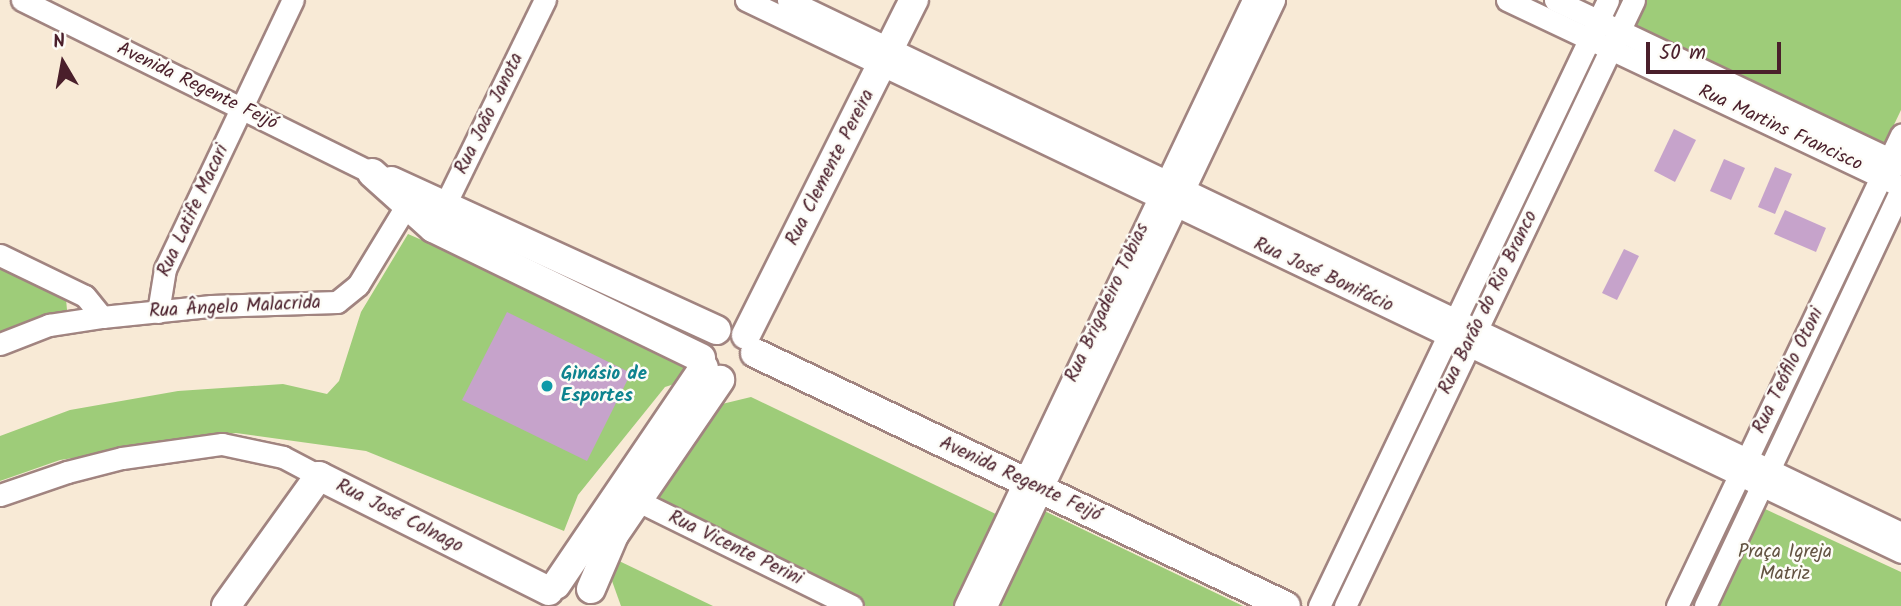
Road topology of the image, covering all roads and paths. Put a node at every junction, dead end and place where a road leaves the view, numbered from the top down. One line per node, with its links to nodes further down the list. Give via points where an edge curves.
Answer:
1 (22, 0): 14 (street, Avenida Regente Feijó)
2 (293, 0): 18 (street, Rua Latife Macari)
3 (545, 0): 24 (street, Rua João Janota)
4 (746, 0): 17 (street, Rua José Bonifácio)
5 (788, 0): 17 (street, Rua José Bonifácio)
6 (893, 0): 17 (street, Rua Clemente Pereira)
7 (914, 0): 17 (street, Rua Clemente Pereira)
8 (1253, 0): 22 (street, Rua Brigadeiro Tobias)
9 (1275, 0): 22 (street, Rua Brigadeiro Tobias)
10 (1507, 0): 15 (street, Rua Martins Francisco)
11 (1555, 0): 15 (street, Rua Martins Francisco)
12 (1608, 0): 15 (street, Rua Barão do Rio Branco)
13 (1634, 0): 16 (street, Rua Barão do Rio Branco)
14 (51, 6): 18 (street, Avenida Regente Feijó)
15 (1594, 30): 16 (street, Rua Martins Francisco); 30 (street, Rua Barão do Rio Branco)
16 (1615, 40): 21 (street, Rua Martins Francisco); 31 (street, Rua Barão do Rio Branco)
17 (878, 53): 22 (street, Rua José Bonifácio); 32 (street, Rua Clemente Pereira)
18 (241, 109): 20 (street, Avenida Regente Feijó); 28 (street, Rua Latife Macari, via 165,269)
19 (1901, 135): 21 (street, Rua Teófilo Otoni)
20 (372, 173): 23 (street, Avenida Regente Feijó)
21 (1895, 175): 35 (street, Rua Teófilo Otoni); 37 (street, Rua Teófilo Otoni)
22 (1171, 194): 30 (street, Rua José Bonifácio); 38 (street, Rua Brigadeiro Tobias)
23 (412, 197): 24 (street, Avenida Regente Feijó); 25 (street, Avenida Regente Feijó); 28 (street, Rua Ângelo Malacrida, via 358,285 337,302)
24 (447, 203): 25 (street, Rua João Janota); 27 (street, Avenida Regente Feijó)
25 (433, 228): 27 (street, Avenida Regente Feijó)
26 (0, 255): 29 (street, via 85,296)
27 (587, 285): 32 (street, Avenida Regente Feijó); 34 (street, Avenida Regente Feijó)
28 (158, 312): 29 (street, Rua Ângelo Malacrida)
29 (102, 317): 33 (street, Rua Ângelo Malacrida, via 49,325)
30 (1452, 328): 31 (street, Rua José Bonifácio); 52 (street, Rua Barão do Rio Branco)
31 (1473, 338): 35 (street, Rua José Bonifácio); 53 (street, Rua Barão do Rio Branco)
32 (740, 343): 34 (street, Rua Clemente Pereira, via 702,345); 34 (street, via 738,379); 38 (street, Avenida Regente Feijó, via 848,408)
33 (0, 344)
34 (708, 368): 40 (street)
35 (1743, 467): 37 (street, Rua José Bonifácio); 54 (street, Rua Teófilo Otoni)
36 (319, 476): 39 (street, via 283,457 222,444 122,458 67,471); 43 (street, Rua José Colnago); 45 (street, Rua José Colnago)
37 (1765, 477): 41 (street, Rua José Bonifácio); 42 (street, Rua José Bonifácio); 55 (street, Rua Teófilo Otoni)
38 (1029, 494): 48 (street, Rua Brigadeiro Tobias); 49 (street, Rua Brigadeiro Tobias); 50 (street, Avenida Regente Feijó); 51 (street, Avenida Regente Feijó)
39 (0, 495)
40 (625, 502): 43 (street); 44 (street); 46 (street, Rua Vicente Perini); 47 (street, Rua Vicente Perini)
41 (1901, 533)
42 (1901, 552)
43 (549, 594): 44 (street, via 574,582)
44 (595, 598)
45 (226, 606)
46 (824, 606)
47 (852, 606)
48 (965, 606)
49 (986, 606)
50 (1243, 606)
51 (1286, 606)
52 (1319, 606)
53 (1345, 606)
54 (1677, 606)
55 (1704, 606)

